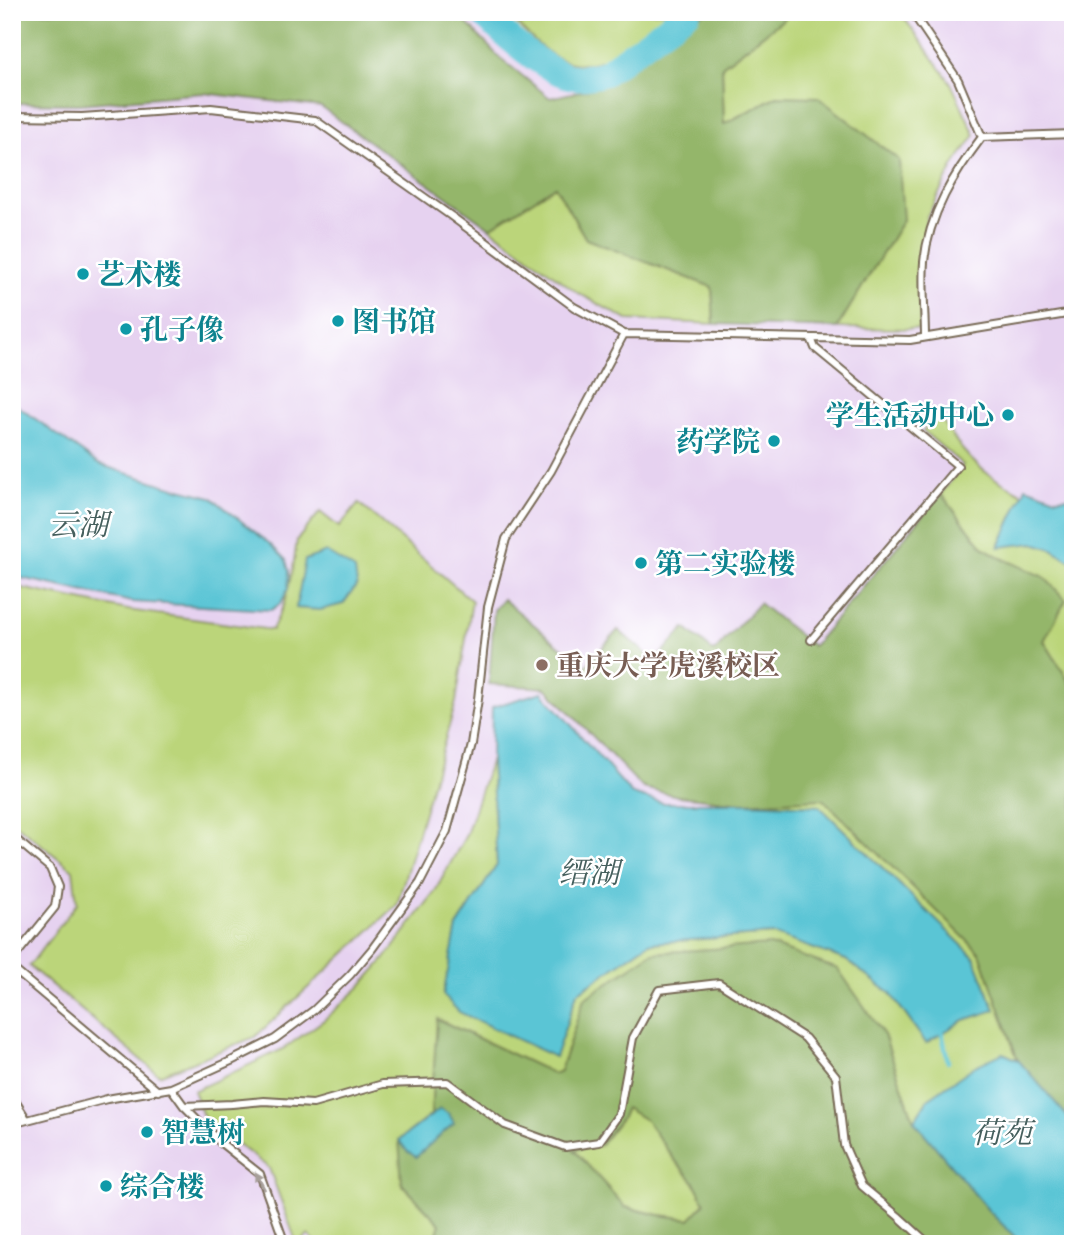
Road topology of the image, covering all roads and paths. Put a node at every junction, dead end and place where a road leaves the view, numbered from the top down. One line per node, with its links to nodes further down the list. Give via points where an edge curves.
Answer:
1 (912, 12): 4 (lane, via 958,80)
2 (12, 116): 6 (lane, via 82,117 211,107 315,120 574,307)
3 (1073, 134): 4 (lane)
4 (982, 137): 7 (lane, via 957,170 933,217 925,261)
5 (1073, 313): 7 (lane)
6 (624, 334): 8 (lane); 13 (lane, via 551,471 506,539 488,607 471,744 447,831 420,883 372,949 314,1010 275,1039)
7 (925, 337): 8 (lane)
8 (811, 338): 9 (lane, via 815,348 958,466)
9 (811, 640)
10 (12, 836): 11 (lane, via 50,868 58,887 55,907)
11 (12, 960)
12 (12, 968): 14 (lane)
13 (171, 1088): 14 (lane); 16 (lane)
14 (158, 1091): 17 (lane)
15 (12, 1096): 17 (lane)
16 (184, 1106): 19 (lane, one-way to 16, via 260,1174); 20 (lane, via 264,1101 313,1104 383,1084 447,1082 505,1125 565,1147 599,1142 619,1114 633,1038 659,990 719,984 805,1038 836,1076 844,1145 862,1186)
17 (27, 1120): 18 (lane)
18 (12, 1124)
19 (285, 1244)
20 (929, 1244)

